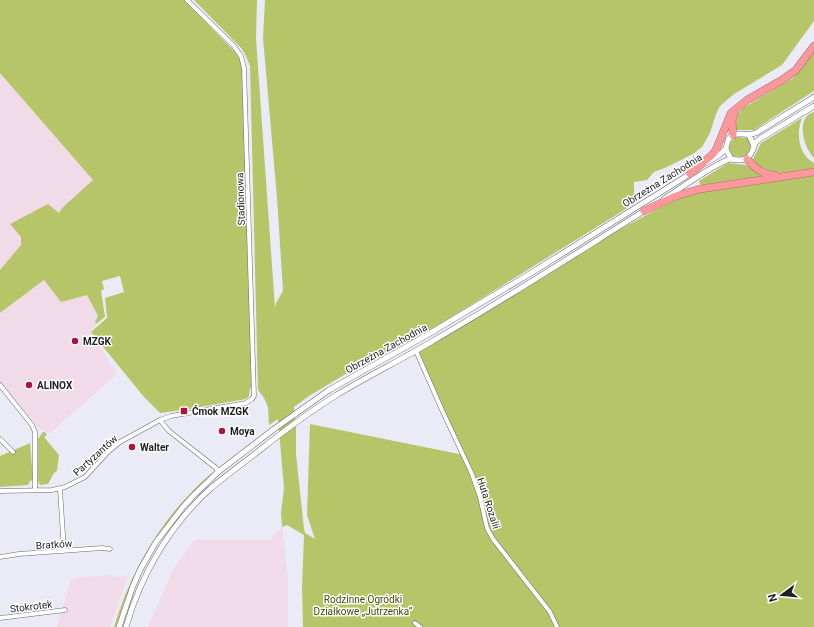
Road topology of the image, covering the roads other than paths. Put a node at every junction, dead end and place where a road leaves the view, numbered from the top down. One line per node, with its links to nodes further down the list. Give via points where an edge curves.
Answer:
1 (187, 0): 18 (street, Stadionowa, via 233,45 241,56 244,68 254,396 250,401)
2 (814, 46): 5 (highway, via 796,70)
3 (814, 97): 7 (street)
4 (814, 106): 8 (street, via 761,138)
5 (738, 107): 6 (highway, via 732,120); 13 (highway, via 731,112 716,150)
6 (733, 135): 7 (street); 9 (street, via 728,140)
7 (749, 135): 8 (street)
8 (754, 146): 11 (street, via 751,155)
9 (726, 149): 10 (street); 13 (street, Obrzeżna Zachodnia)
10 (731, 159): 11 (street); 15 (street, Obrzeżna Zachodnia, via 710,169)
11 (746, 159): 14 (highway, via 766,174)
12 (814, 172): 14 (highway)
13 (690, 174): 22 (street, Obrzeżna Zachodnia, via 531,273 329,390)
14 (790, 176): 15 (highway, via 700,189 676,196)
15 (644, 212): 16 (street, Obrzeżna Zachodnia)
16 (416, 350): 33 (street, Obrzeżna Zachodnia, via 333,397 211,489 178,524 158,553 146,574); 35 (street, Huta Rozalii, via 472,474 487,528 550,612)
17 (0, 385): 24 (street, via 35,432)
18 (232, 406): 19 (street, Partyzantów)
19 (160, 420): 22 (street, via 169,431); 23 (street, Partyzantów, via 119,443 85,477)
20 (0, 439): 21 (street)
21 (13, 452)
22 (218, 472): 32 (street, Obrzeżna Zachodnia, via 183,507 156,542 133,586)
23 (60, 489): 24 (street, Partyzantów); 27 (street)
24 (35, 490): 25 (street, Partyzantów)
25 (0, 491)
26 (110, 549): 27 (street, Bratków)
27 (64, 551): 28 (street, Bratków)
28 (0, 557)
29 (65, 610): 30 (street, Stokrotek)
30 (0, 618)
31 (415, 623): 34 (street)
32 (119, 627)
33 (126, 627)
34 (420, 627)
35 (557, 627)

